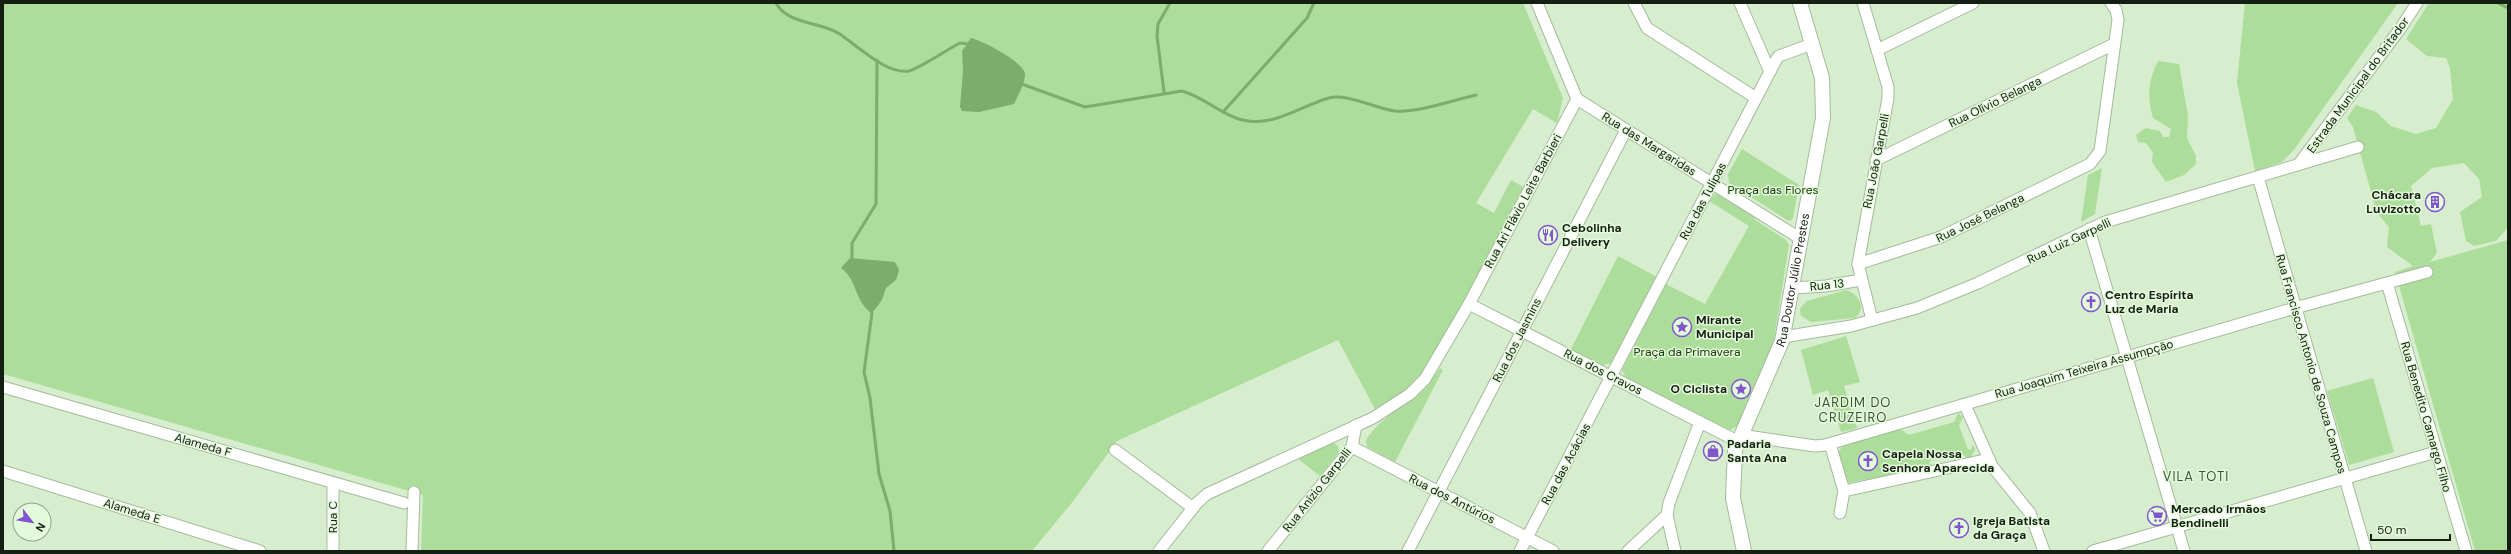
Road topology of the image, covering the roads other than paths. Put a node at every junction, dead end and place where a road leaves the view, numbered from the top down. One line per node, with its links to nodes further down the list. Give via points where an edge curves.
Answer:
1 (1537, 3): 16 (street)
2 (1634, 3): 15 (street, via 1647,28)
3 (1740, 3): 12 (street)
4 (1800, 3): 9 (street, Rua Doutor Júlio Prestes)
5 (1863, 3): 11 (street, Rua João Garpelli)
6 (1973, 3): 11 (street)
7 (2111, 3): 10 (street, via 2117,15)
8 (2417, 3): 20 (street, Estrada Municipal do Britador)
9 (1812, 44): 13 (street); 24 (street, Rua Doutor Júlio Prestes, via 1822,78 1823,118)
10 (2114, 44): 19 (street, Rua Olívio Belanga); 25 (street, Rua José Belanga, via 2097,158 2090,164 1941,237)
11 (1878, 50): 19 (street, Rua João Garpelli, via 1886,77 1888,98)
12 (1762, 54): 13 (street); 14 (street)
13 (1779, 56): 14 (street, Rua das Tulipas)
14 (1770, 72): 15 (street, Rua das Tulipas)
15 (1756, 98): 22 (street, Rua das Tulipas)
16 (1577, 99): 17 (street, Rua das Margaridas); 30 (street, Rua Ari Flávio Leite Barbieri)
17 (1626, 130): 22 (street, Rua das Margaridas); 33 (street, Rua dos Jasmins)
18 (2358, 147): 20 (street, Rua Luiz Garpelli)
19 (1876, 160): 25 (street, Rua João Garpelli)
20 (2298, 165): 21 (street, Rua Luiz Garpelli)
21 (2258, 177): 23 (street, Rua Luiz Garpelli); 31 (street, Rua Francisco Antonio de Souza Campos)
22 (1712, 183): 24 (street, Rua das Margaridas); 36 (street, Rua das Tulipas)
23 (2089, 228): 32 (street, Rua Luiz Garpelli, via 1959,292 1917,308); 35 (street)
24 (1802, 239): 29 (street, Rua Doutor Júlio Prestes)
25 (1858, 264): 27 (street, Rua João Garpelli)
26 (2427, 272): 28 (street, Rua Joaquim Teixeira Assumpção)
27 (1860, 280): 29 (street, Rua 13); 32 (street, Rua João Garpelli)
28 (2387, 283): 31 (street, Rua Joaquim Teixeira Assumpção); 45 (street, Rua Benedito Camargo Filho)
29 (1793, 288): 34 (street, Rua Doutor Júlio Prestes)
30 (1469, 304): 33 (street, Rua dos Cravos); 40 (street, Rua Ari Flávio Leite Barbieri, via 1433,368 1420,385 1399,402)
31 (2295, 308): 35 (street, Rua Joaquim Teixeira Assumpção); 48 (street, Rua Francisco Antonio de Souza Campos)
32 (1872, 320): 34 (street, Rua Luiz Garpelli)
33 (1522, 330): 36 (street, Rua dos Cravos); 52 (street, Rua dos Jasmins)
34 (1783, 337): 41 (street, Rua Doutor Júlio Prestes, via 1780,349)
35 (2127, 357): 38 (street, Rua Joaquim Teixeira Assumpção); 57 (street)
36 (1611, 376): 39 (street, Rua dos Cravos); 58 (street, Rua das Acácias)
37 (3, 388): 49 (street, Alameda F)
38 (1965, 405): 42 (street, Rua Joaquim Teixeira Assumpção); 46 (street)
39 (1700, 422): 41 (street, Rua dos Cravos); 56 (street, via 1672,491)
40 (1356, 425): 43 (street, Rua Anízio Garpelli); 54 (street, Rua Ari Flávio Leite Barbieri, via 1210,492)
41 (1739, 438): 42 (street, Rua Joaquim Teixeira Assumpção, via 1815,446); 70 (street, Rua Doutor Júlio Prestes, via 1733,498)
42 (1830, 444): 50 (street)
43 (1352, 447): 52 (street, Rua dos Antúrios); 64 (street, Rua Anízio Garpelli)
44 (1115, 450): 54 (street)
45 (2436, 452): 48 (street); 74 (street, Rua Benedito Camargo Filho)
46 (1989, 459): 50 (street); 71 (street, via 2030,513)
47 (3, 471): 60 (street, Alameda E)
48 (2344, 478): 57 (street); 73 (street, Rua Francisco Antonio de Souza Campos)
49 (333, 483): 53 (street, Alameda F); 61 (street, Rua C)
50 (1844, 491): 55 (street)
51 (414, 492): 62 (street)
52 (1438, 492): 58 (street, Rua dos Antúrios); 65 (street, Rua dos Jasmins)
53 (404, 503)
54 (1193, 508): 63 (street, Rua Ari Flávio Leite Barbieri)
55 (1840, 513)
56 (1667, 515): 68 (street); 69 (street)
57 (2176, 526): 59 (street); 72 (street)
58 (1527, 538): 66 (street, Rua das Acácias); 67 (street, Rua dos Antúrios)
59 (2100, 550)
60 (260, 551)
61 (333, 551)
62 (412, 551)
63 (1159, 551)
64 (1268, 551)
65 (1408, 551)
66 (1520, 551)
67 (1553, 551)
68 (1628, 551)
69 (1675, 551)
70 (1744, 551)
71 (2044, 551)
72 (2184, 551)
73 (2366, 551)
74 (2466, 551)

